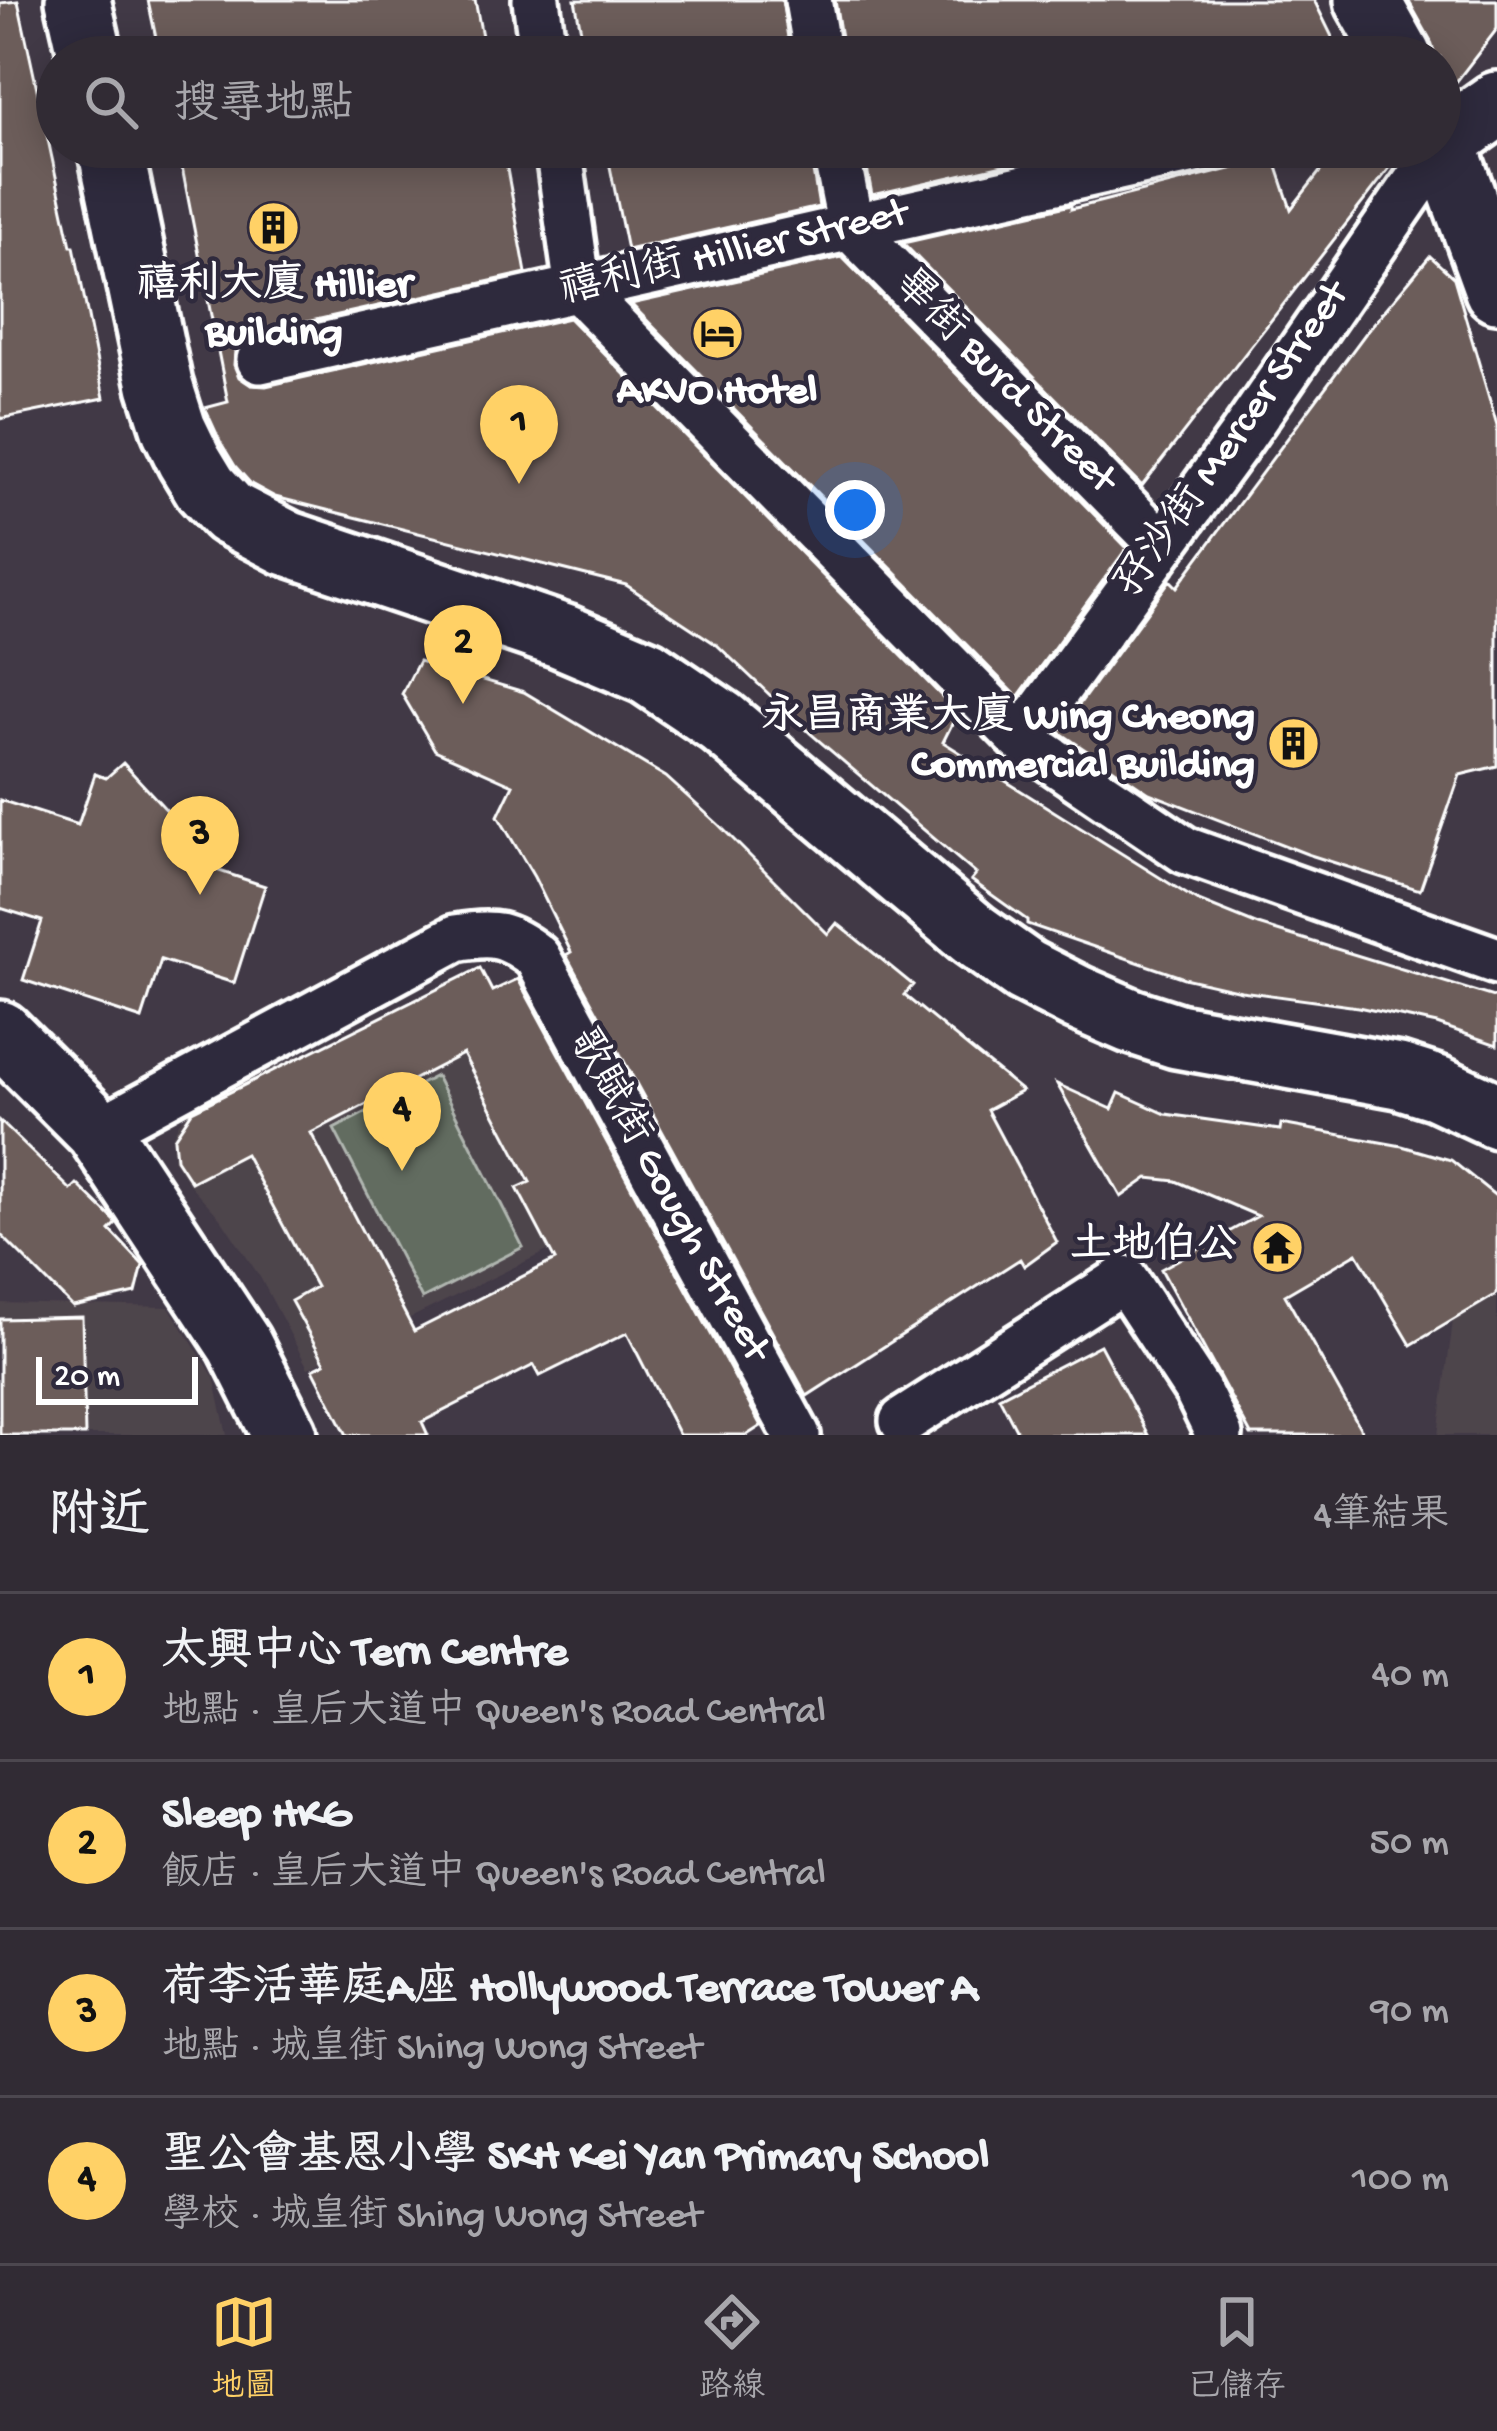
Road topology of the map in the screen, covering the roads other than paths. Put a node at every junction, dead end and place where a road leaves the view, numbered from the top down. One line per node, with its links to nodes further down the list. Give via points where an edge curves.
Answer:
1 (78, 0): 5 (main road)
2 (536, 0): 6 (street)
3 (808, 0): 7 (street)
4 (1367, 0): 8 (main road)
5 (86, 36)
6 (541, 36)
7 (814, 36)
8 (1387, 36)
9 (1497, 104): 10 (main road)
10 (1461, 126)
11 (114, 168): 25 (main road, via 174,429 229,513 287,543 647,672 721,722 974,935 1078,998 1178,1036 1400,1076)
12 (561, 168): 18 (street)
13 (839, 168): 17 (street)
14 (1115, 168): 17 (street, 禧利街 Hillier Street)
15 (1421, 168): 21 (street, 孖沙街 Mercer Street)
16 (1453, 168): 19 (main road)
17 (851, 228): 18 (street, 禧利街 Hillier Street); 21 (street, 畢街 Burd Street)
18 (578, 289): 20 (street, 禧利街 Hillier Street); 22 (street)
19 (1497, 290)
20 (260, 360)
21 (1162, 545): 22 (street, 孖沙街 Mercer Street)
22 (1021, 739): 23 (street, via 1185,850)
23 (1497, 961)
24 (0, 1033): 26 (main road)
25 (1497, 1116)
26 (98, 1131): 28 (main road, via 239,1344); 29 (street, 歌賦街 Gough Street, via 456,938 486,932 514,939 537,958)
27 (903, 1421): 30 (street, via 1124,1279)
28 (285, 1435)
29 (797, 1435)
30 (1219, 1435)

